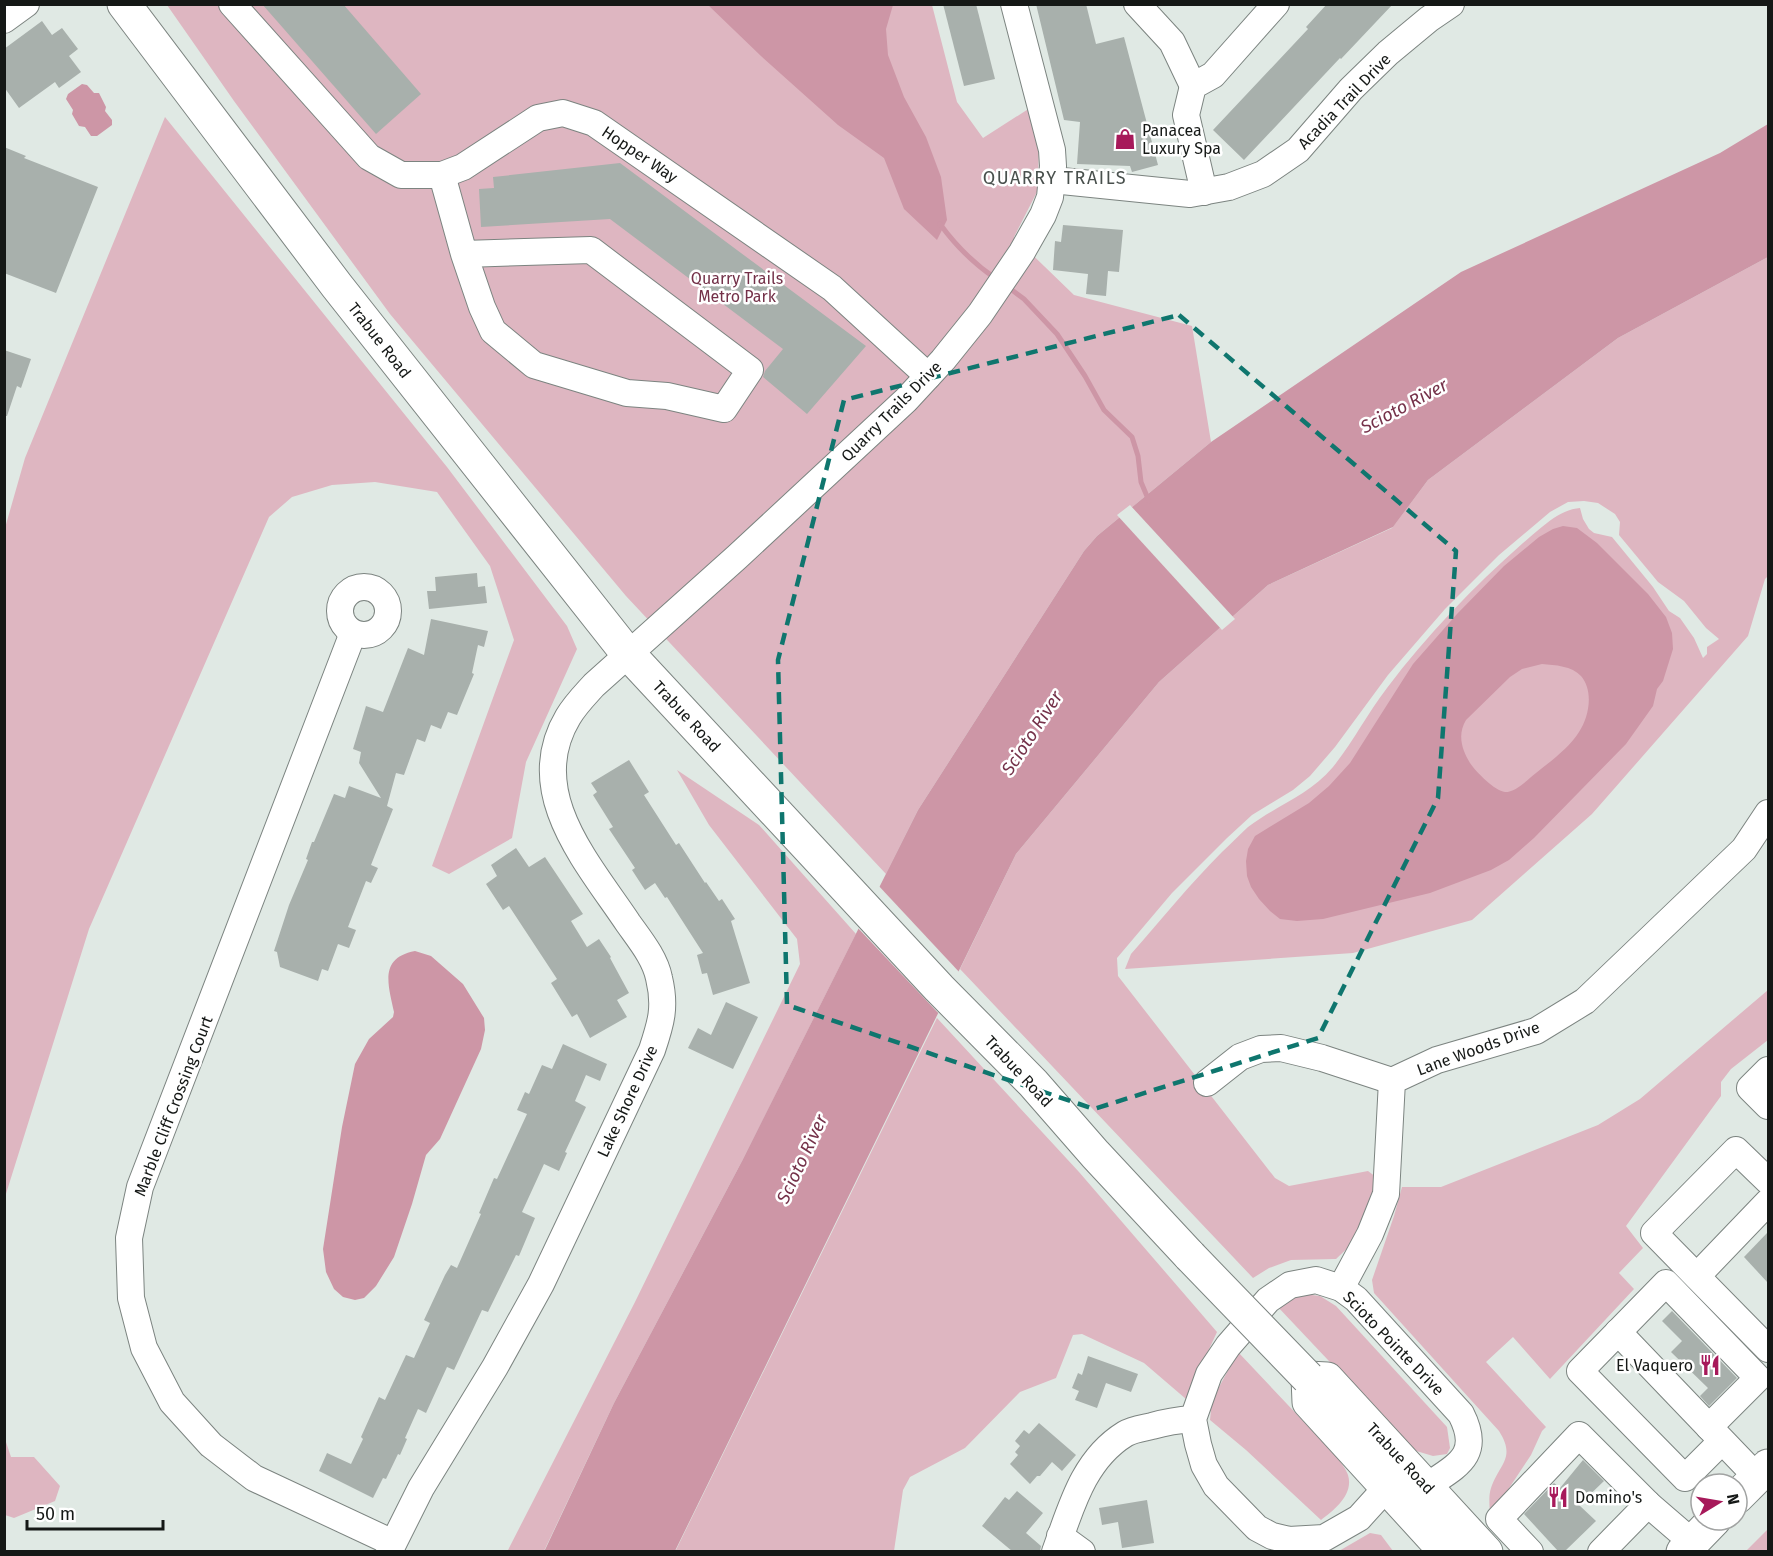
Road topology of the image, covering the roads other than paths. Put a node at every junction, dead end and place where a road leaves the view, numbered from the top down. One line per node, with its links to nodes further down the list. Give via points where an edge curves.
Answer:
1 (26, 4): 8 (street)
2 (124, 4): 16 (main road, Trabue Road, via 338,286)
3 (232, 4): 10 (street, Hopper Way, via 369,158 401,175)
4 (1014, 4): 11 (street, Quarry Trails Drive, via 1052,150)
5 (1137, 4): 9 (street, via 1172,42)
6 (1276, 4): 9 (street, via 1213,75)
7 (1451, 4): 12 (street, Acadia Trail Drive, via 1351,89 1298,150 1263,174)
8 (4, 20)
9 (1193, 86): 12 (street, via 1186,115)
10 (442, 175): 13 (street); 14 (street, Hopper Way, via 462,167 538,118 563,113 594,123 832,288)
11 (1052, 180): 12 (street, Acadia Trail Drive, via 1190,194); 14 (street, Quarry Trails Drive, via 1043,215 1022,252 980,314)
12 (1203, 192)
13 (464, 254): 13 (street, via 493,331 534,365 627,393 667,396 724,409 750,369 591,250)
14 (928, 376): 16 (street, Quarry Trails Drive)
15 (353, 633): 39 (street, Marble Cliff Crossing Court, via 140,1187 129,1238 131,1298 144,1348 172,1402 211,1445 254,1478)
16 (628, 654): 29 (main road, Trabue Road, bridge); 39 (street, Lake Shore Drive, via 594,685 568,717 556,744 552,773 556,802 574,842 654,963 662,992 662,1020 652,1050 541,1284 421,1488)
17 (1768, 813): 19 (street, Lane Woods Drive, via 1744,849 1585,1001 1536,1030 1437,1060)
18 (1768, 1070): 21 (street, via 1750,1088)
19 (1392, 1081): 20 (street, via 1281,1048 1261,1049 1240,1057); 25 (street, via 1386,1194)
20 (1207, 1083)
21 (1768, 1106)
22 (1768, 1181): 24 (street, via 1736,1150 1654,1233)
23 (1768, 1202): 24 (street)
24 (1697, 1276): 27 (street)
25 (1341, 1288): 30 (street, Scioto Pointe Drive, via 1316,1280 1290,1285 1268,1300 1209,1374); 33 (street, Scioto Pointe Drive, via 1356,1299 1461,1414 1469,1430 1469,1447 1461,1463)
26 (1618, 1332): 28 (street, via 1666,1283); 31 (street); 31 (street, via 1580,1371 1685,1479)
27 (1768, 1349)
28 (1763, 1372): 31 (street)
29 (1308, 1378): 33 (main road, Trabue Road, via 1327,1379); 34 (main road, Trabue Road, via 1309,1402)
30 (1193, 1419): 34 (street, via 1204,1465 1216,1486 1257,1528 1272,1536 1289,1540 1324,1538 1359,1518); 38 (street, via 1127,1433 1109,1446 1090,1466 1076,1492)
31 (1715, 1434): 32 (street)
32 (1754, 1480)
33 (1427, 1486): 37 (main road, Trabue Road)
34 (1386, 1487): 41 (main road, Trabue Road)
35 (1648, 1503): 36 (street); 37 (street, via 1579,1435 1499,1519); 44 (street)
36 (1696, 1538)
37 (1499, 1542): 42 (street); 43 (street)
38 (1058, 1544): 40 (street)
39 (391, 1547)
40 (1082, 1551)
41 (1446, 1551)
42 (1494, 1551)
43 (1530, 1551)
44 (1601, 1551)

